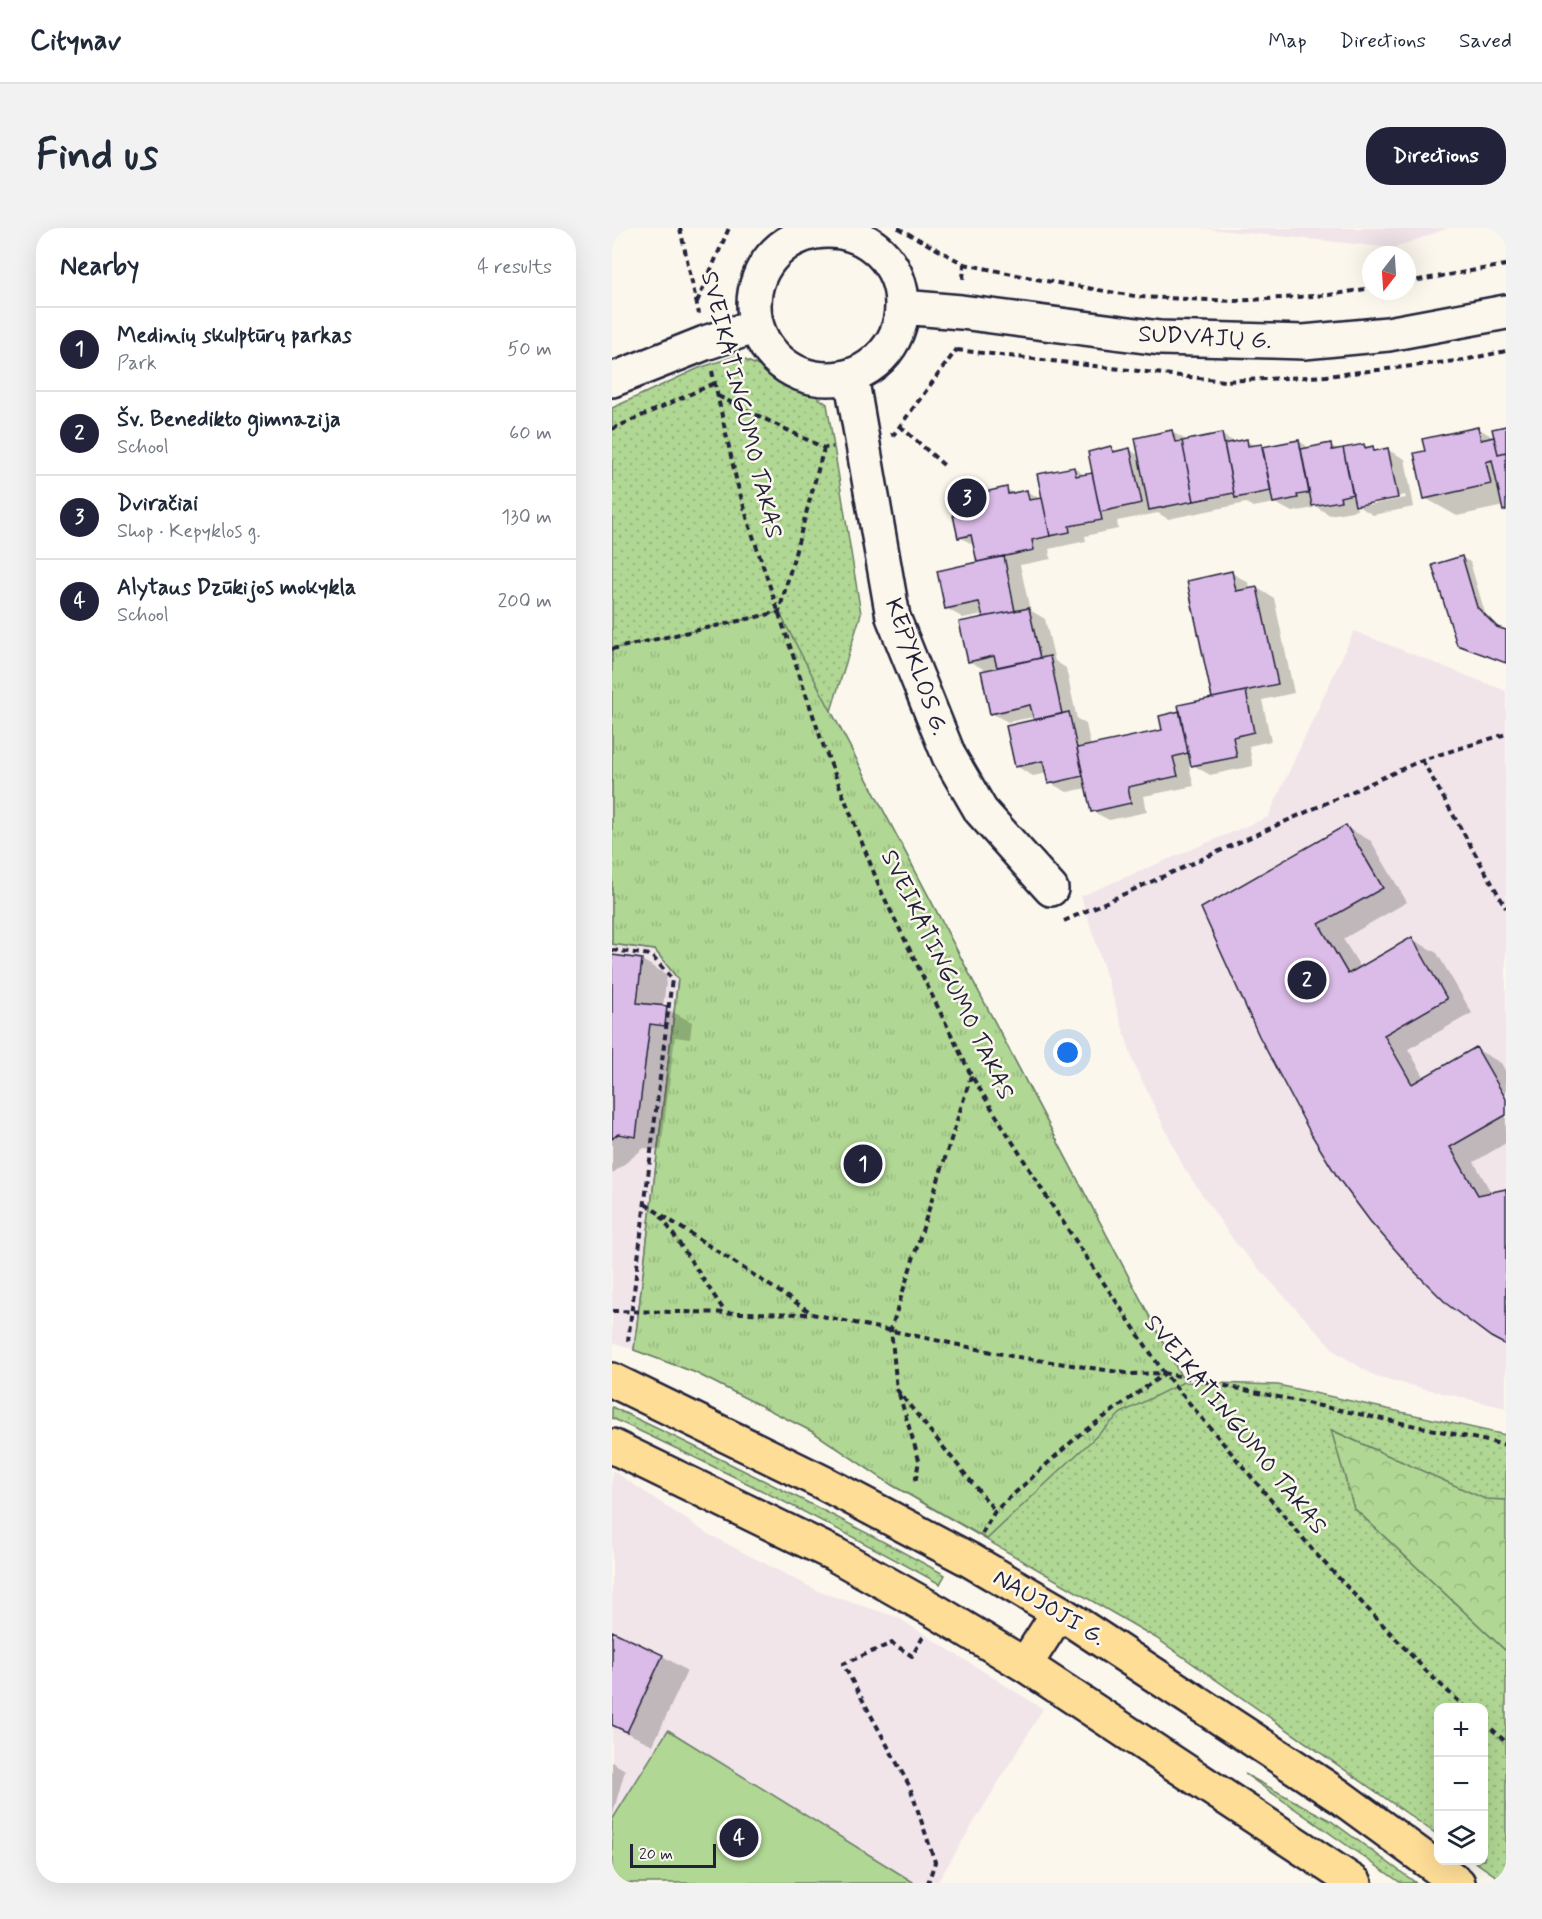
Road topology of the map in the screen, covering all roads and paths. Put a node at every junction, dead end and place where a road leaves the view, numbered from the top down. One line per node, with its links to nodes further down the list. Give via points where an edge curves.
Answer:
1 (680, 228): 8 (path, SVEIKATINGUMO TAKAS)
2 (729, 228): 8 (path)
3 (796, 232): 9 (street, via 840,232 860,238 878,250 892,266 900,286); 11 (street, via 765,264 756,284)
4 (964, 264): 7 (path, via 1140,297 1234,300)
5 (1506, 265): 6 (path)
6 (1416, 280)
7 (1362, 290)
8 (696, 303): 12 (path, SVEIKATINGUMO TAKAS)
9 (902, 307): 10 (street, SUDVAJŲ G., via 1160,338 1304,342 1388,334); 13 (street, via 900,326 892,343 881,357)
10 (1506, 312)
11 (756, 326): 12 (street); 13 (street, via 777,360 793,371 831,380)
12 (705, 343): 14 (street); 15 (path, SVEIKATINGUMO TAKAS)
13 (851, 376): 24 (street, KEPYKLOS G., via 892,617 949,756 981,811)
14 (612, 380)
15 (715, 383): 16 (path, SVEIKATINGUMO TAKAS); 18 (path)
16 (717, 396): 20 (path, SVEIKATINGUMO TAKAS, via 749,524); 20 (path, via 825,448)
17 (900, 426): 19 (path)
18 (612, 429)
19 (947, 468)
20 (779, 612): 21 (path); 28 (path, SVEIKATINGUMO TAKAS, via 822,742 882,893)
21 (612, 649)
22 (1506, 734): 23 (path)
23 (1422, 760): 25 (path); 26 (path)
24 (1051, 889)
25 (1506, 908)
26 (1064, 921)
27 (612, 950): 29 (path, via 651,955 672,979)
28 (971, 1075): 35 (path); 37 (path, SVEIKATINGUMO TAKAS)
29 (645, 1203): 30 (path); 32 (path)
30 (659, 1213): 33 (path); 34 (path)
31 (612, 1311): 32 (path)
32 (632, 1311): 33 (path); 36 (path)
33 (725, 1312): 34 (path)
34 (812, 1314): 35 (path)
35 (891, 1329): 37 (path, via 1011,1356 1132,1374); 39 (path)
36 (628, 1341)
37 (1164, 1373): 40 (path); 46 (path, SVEIKATINGUMO TAKAS, via 1318,1556 1428,1673)
38 (612, 1380): 44 (main road, NAUJOJI G., via 822,1482)
39 (897, 1390): 42 (path, via 919,1460); 43 (path)
40 (1506, 1445)
41 (612, 1446): 45 (main road, via 834,1554)
42 (915, 1484)
43 (995, 1511)
44 (1059, 1612): 45 (main road); 50 (main road, NAUJOJI G., via 1330,1790)
45 (1025, 1665): 49 (main road)
46 (1462, 1703)
47 (1488, 1726): 48 (path)
48 (1506, 1742)
49 (1355, 1883)
50 (1458, 1883)

